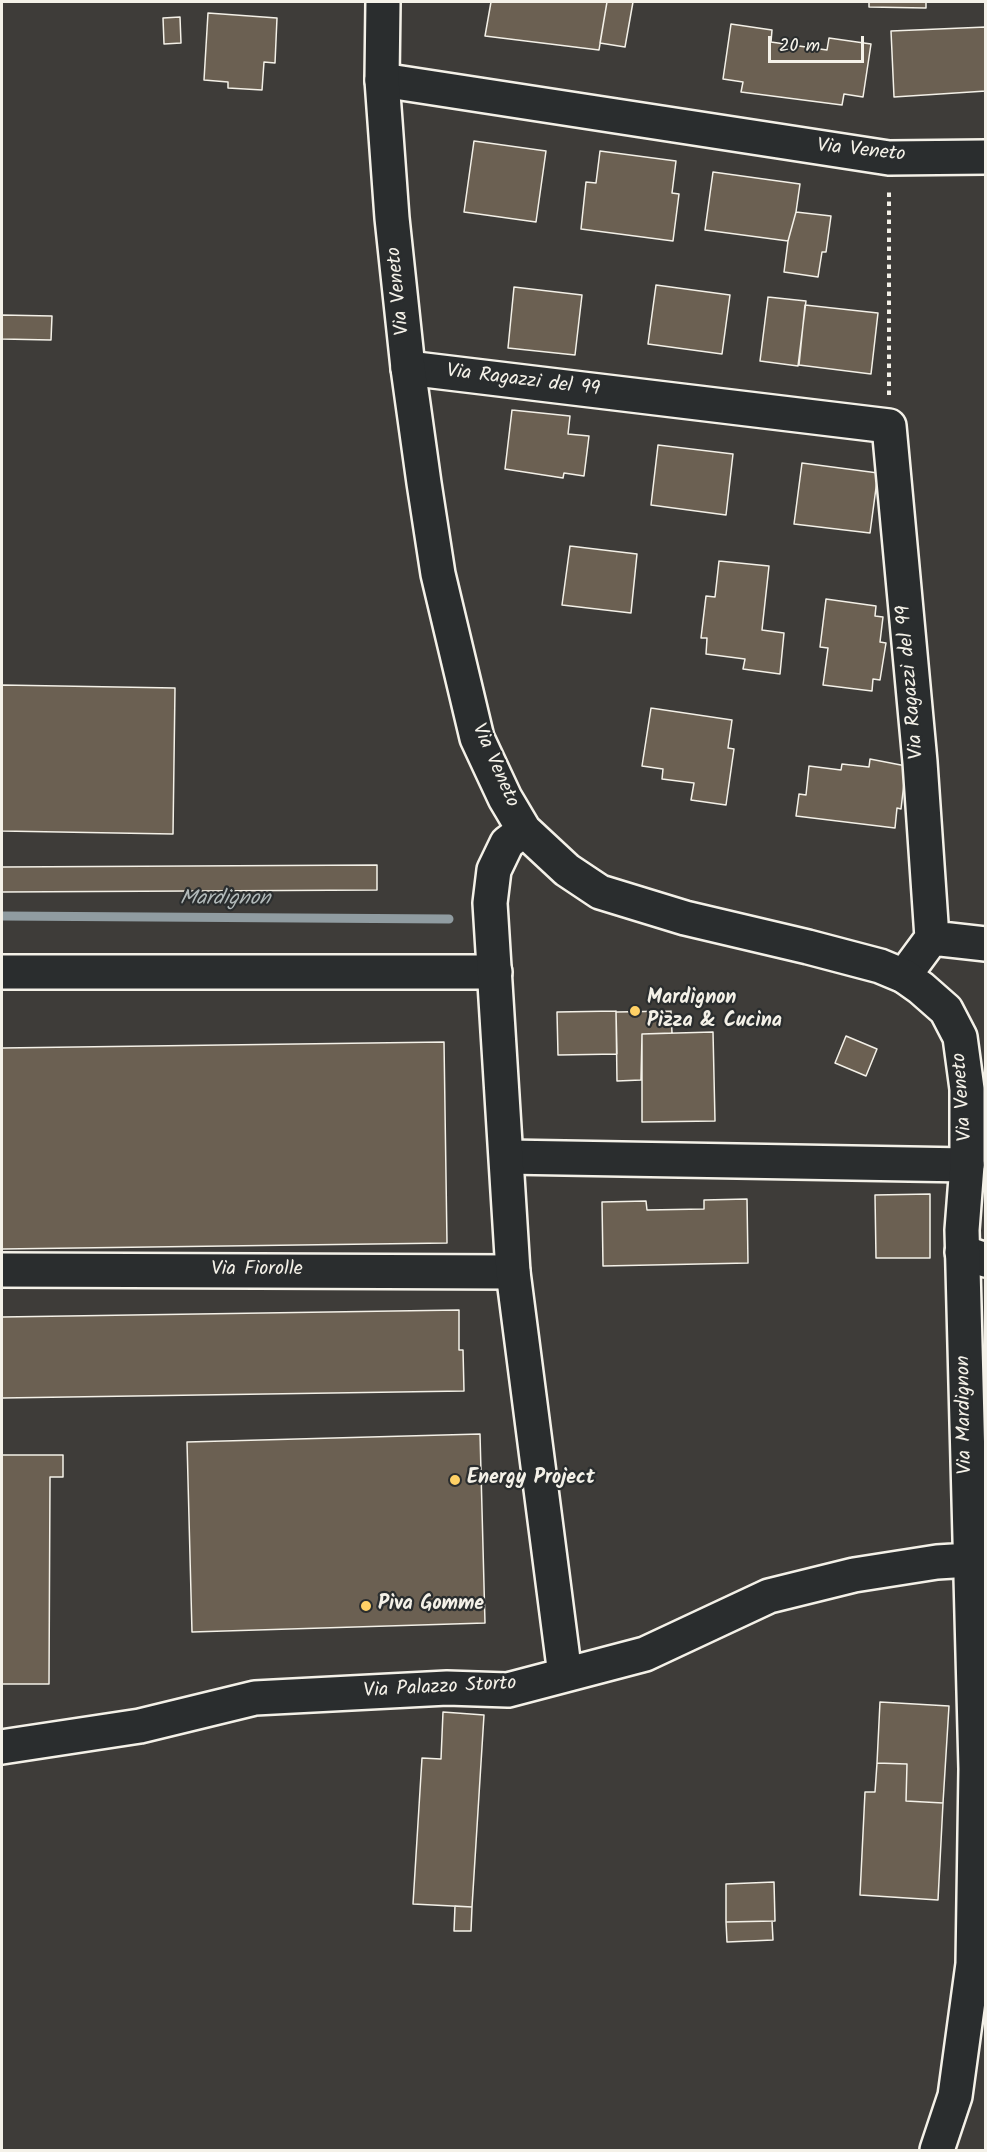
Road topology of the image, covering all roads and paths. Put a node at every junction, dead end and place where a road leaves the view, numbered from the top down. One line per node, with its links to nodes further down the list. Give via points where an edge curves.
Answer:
1 (383, 2): 2 (street, Via Veneto)
2 (382, 80): 4 (street, Via Veneto); 5 (street, Via Veneto)
3 (986, 157): 4 (street, Via Veneto)
4 (889, 158): 6 (path)
5 (408, 368): 6 (street, Via Ragazzi del 99); 7 (street, Via Veneto, via 438,574 477,738)
6 (889, 426): 8 (street, Via Ragazzi del 99)
7 (524, 830): 11 (street, via 507,843 494,870 490,903); 12 (street, Via Veneto, via 567,870 600,892 685,918 880,966)
8 (932, 938): 9 (street); 12 (street)
9 (986, 944)
10 (2, 972): 11 (street)
11 (495, 972): 13 (street)
12 (904, 976): 14 (street, Via Veneto, via 946,1010 960,1037 967,1089)
13 (507, 1157): 14 (street); 17 (street)
14 (967, 1165): 15 (street, Via Mardignon, via 962,1230)
15 (974, 1256): 18 (street, Via Mardignon)
16 (2, 1270): 17 (street, Via Fiorolle)
17 (513, 1272): 19 (street)
18 (970, 1560): 19 (street, Via Palazzo Storto, via 854,1575 769,1596 645,1654); 21 (street, Via Mardignon)
19 (565, 1675): 20 (street, Via Palazzo Storto, via 508,1690 447,1688 255,1698 140,1726)
20 (2, 1747)
21 (979, 1965): 22 (street, Via Mardignon, via 955,2096)
22 (937, 2151)

